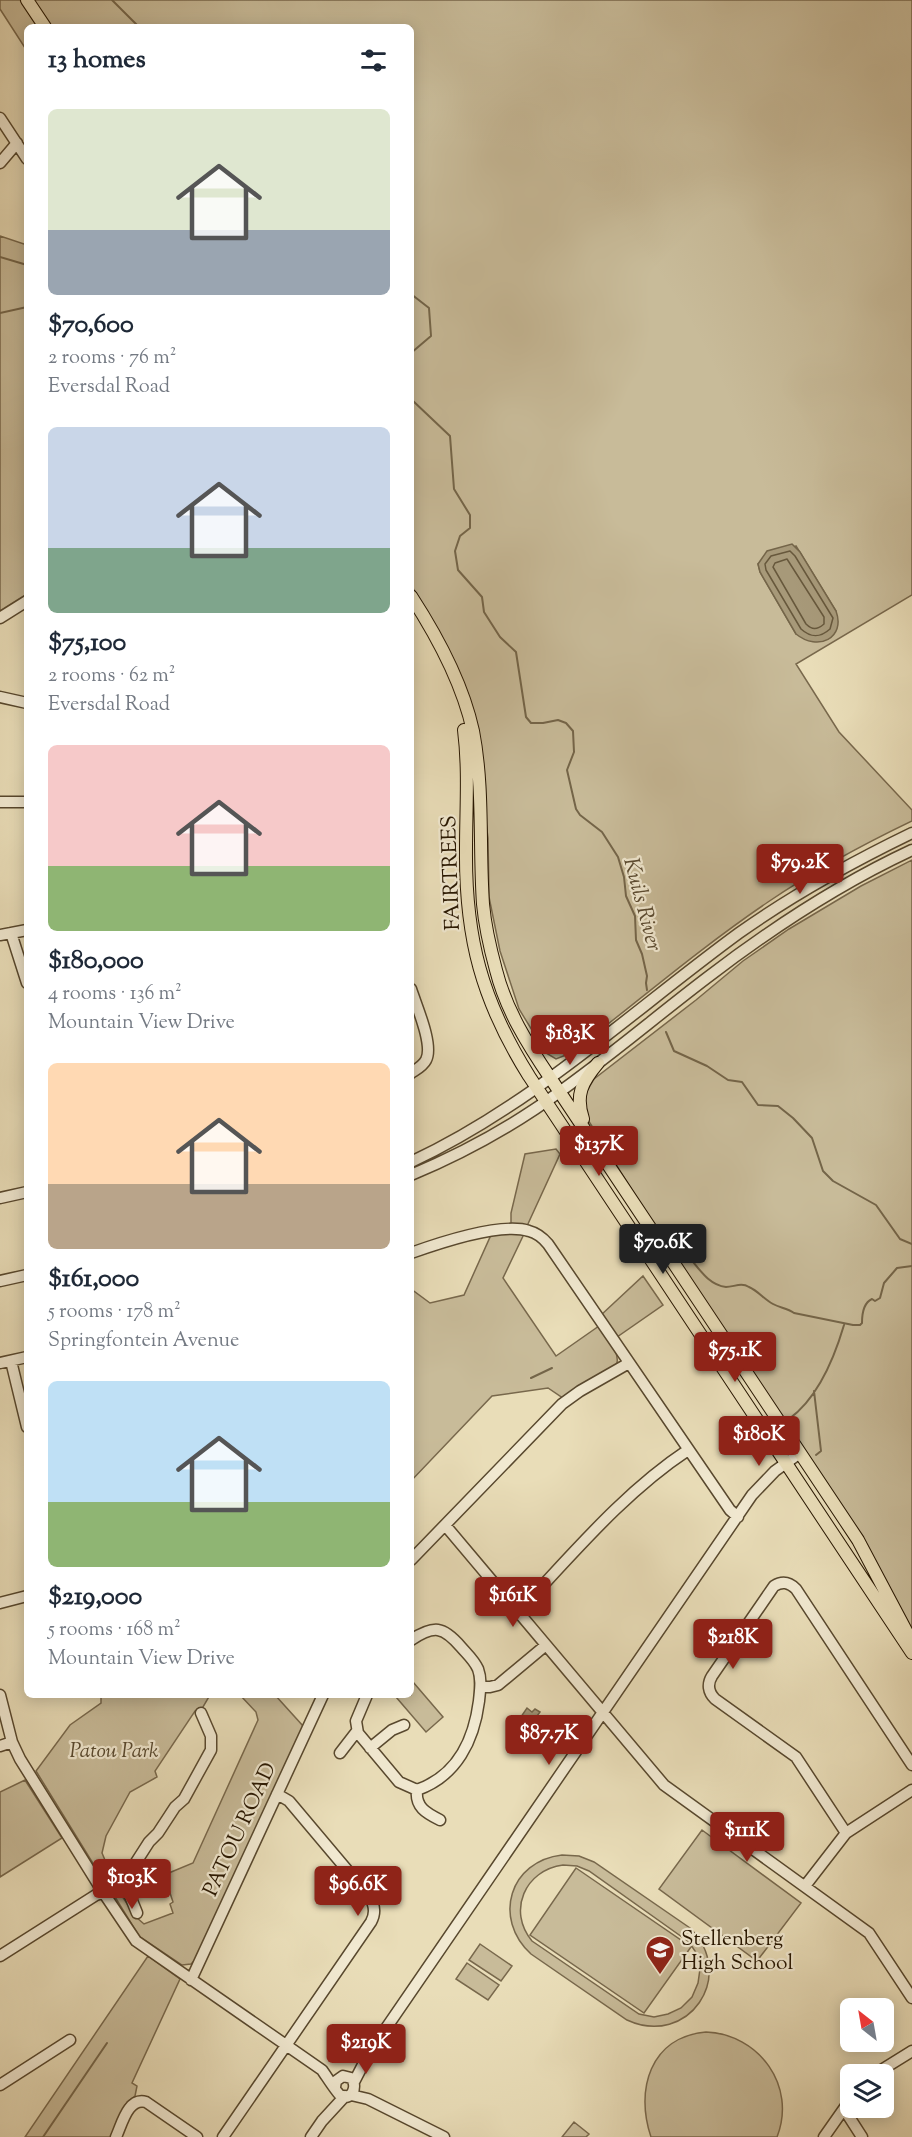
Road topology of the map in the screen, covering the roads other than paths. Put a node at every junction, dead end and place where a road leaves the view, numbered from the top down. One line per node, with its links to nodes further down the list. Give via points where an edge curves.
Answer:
1 (27, 0): 2 (main road)
2 (43, 24)
3 (0, 118): 4 (street)
4 (17, 143): 5 (street); 6 (street)
5 (24, 154)
6 (0, 164)
7 (414, 601): 10 (main road, FAIRTREES, via 436,637)
8 (24, 603): 9 (street)
9 (0, 618)
10 (454, 679): 23 (main road, FAIRTREES, via 465,700 476,755 483,904 496,973 510,1011); 24 (main road, FAIRTREES, via 466,746 467,903 476,957 495,1014)
11 (0, 697): 12 (street)
12 (24, 702)
13 (0, 802): 14 (street)
14 (24, 802)
15 (912, 833): 23 (street, via 854,861 739,933)
16 (912, 850): 21 (street, via 788,919)
17 (24, 931): 18 (street)
18 (5, 934): 19 (street)
19 (24, 976)
20 (414, 999): 22 (street, via 428,1053 424,1063)
21 (598, 1063): 25 (street); 27 (main road, via 579,1095)
22 (414, 1071)
23 (551, 1079): 24 (street); 25 (main road, FAIRTREES)
24 (538, 1088): 26 (main road, FAIRTREES); 28 (street)
25 (560, 1092): 26 (street); 27 (main road, FAIRTREES)
26 (546, 1101): 29 (street, via 474,1146); 41 (main road, FAIRTREES)
27 (588, 1132): 40 (main road, FAIRTREES)
28 (414, 1160)
29 (414, 1174)
30 (24, 1193): 31 (street)
31 (0, 1198)
32 (414, 1252): 37 (street, via 504,1229 529,1230 548,1244)
33 (24, 1276): 34 (street)
34 (0, 1281)
35 (24, 1358): 36 (street)
36 (5, 1362): 38 (street)
37 (629, 1363): 39 (street); 43 (street, via 562,1404)
38 (24, 1418)
39 (688, 1450): 42 (street); 47 (street, via 635,1489)
40 (801, 1453): 41 (street); 49 (main road, FAIRTREES, via 858,1540)
41 (786, 1463): 42 (street, via 752,1495); 51 (main road, FAIRTREES)
42 (738, 1517): 57 (street)
43 (445, 1525): 44 (street); 47 (street)
44 (414, 1557)
45 (24, 1597): 46 (street)
46 (0, 1603)
47 (518, 1611): 50 (street)
48 (414, 1638): 52 (street, via 428,1630 447,1633 474,1662)
49 (912, 1642)
50 (546, 1645): 52 (street, via 498,1685); 57 (street)
51 (912, 1653)
52 (481, 1687): 65 (street, via 468,1744 444,1773)
53 (0, 1695): 60 (street)
54 (322, 1698): 67 (street, PATOU ROAD)
55 (366, 1698): 59 (street, via 356,1721)
56 (201, 1713): 70 (street, via 211,1736 210,1755 184,1799 148,1842)
57 (603, 1713): 71 (street, via 669,1789); 82 (street)
58 (404, 1725): 62 (street)
59 (357, 1731): 62 (street); 63 (street)
60 (12, 1742): 61 (street); 72 (street)
61 (0, 1746)
62 (370, 1748): 65 (street, via 399,1782)
63 (340, 1753)
64 (912, 1765): 69 (street, via 796,1589 784,1583 774,1586 712,1676 709,1690 715,1699 796,1757)
65 (417, 1790): 68 (street, via 421,1808)
66 (912, 1790): 69 (street)
67 (277, 1794): 75 (street, PATOU ROAD); 78 (street, via 289,1801 369,1896 374,1908 371,1923)
68 (440, 1820)
69 (846, 1833): 71 (street)
70 (124, 1881): 72 (street); 73 (street)
71 (805, 1886): 76 (street, via 869,1933)
72 (103, 1892): 74 (street); 75 (street, via 136,1941)
73 (137, 1913)
74 (0, 1956)
75 (191, 1980): 78 (street)
76 (912, 1998)
77 (70, 2040): 81 (street)
78 (286, 2045): 82 (street, via 322,2070 334,2072); 87 (street)
79 (912, 2050): 80 (street)
80 (890, 2064)
81 (0, 2085)
82 (346, 2086): 88 (street); 89 (street)
83 (840, 2114): 90 (street)
84 (853, 2118): 91 (street)
85 (116, 2137): 86 (street, via 131,2105 140,2100)
86 (197, 2137)
87 (223, 2137)
88 (311, 2137)
89 (444, 2137)
90 (824, 2137)
91 (862, 2137)

